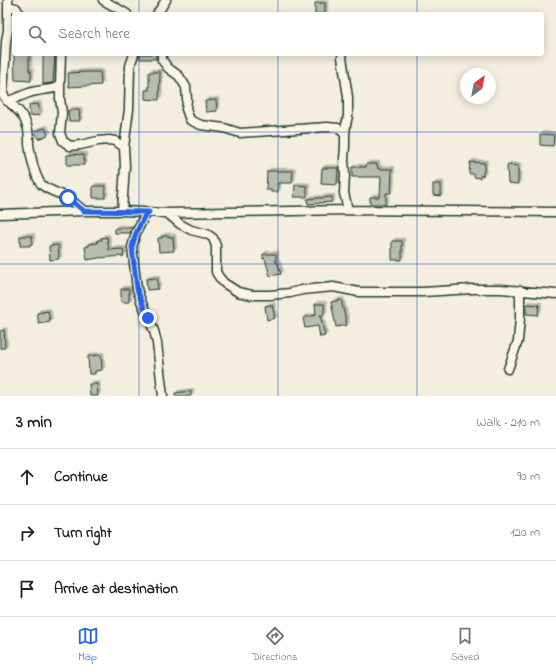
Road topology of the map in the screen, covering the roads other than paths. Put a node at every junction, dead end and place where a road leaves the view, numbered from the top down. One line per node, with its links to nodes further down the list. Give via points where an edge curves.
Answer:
1 (103, 0): 5 (street)
2 (166, 0): 6 (street)
3 (8, 3): 4 (street); 12 (street, via 3,90)
4 (19, 12)
5 (124, 12)
6 (158, 12)
7 (61, 56): 11 (street)
8 (133, 56): 14 (street, via 130,66 129,109)
9 (162, 56): 13 (street, via 168,68 179,76 186,87 186,109 190,120 201,125 240,133 327,127 338,128)
10 (342, 58): 13 (street, via 348,97)
11 (60, 86): 12 (street, via 37,90); 14 (street, via 60,133 63,141 70,146 108,140)
12 (7, 101): 16 (street, via 22,114 27,125 32,162 41,184 68,198)
13 (345, 134): 15 (street, via 344,193)
14 (124, 147): 17 (street)
15 (348, 210): 19 (street); 20 (street)
16 (84, 211): 17 (street); 21 (street)
17 (122, 211): 18 (street)
18 (149, 212): 20 (street); 25 (street, via 136,233 132,247 137,289 157,343)
19 (556, 212)
20 (167, 213): 22 (street, via 180,224 213,238 216,246 216,272 219,277 238,292 252,296 333,287 359,292)
21 (0, 214)
22 (520, 290): 23 (street); 24 (street, via 518,341)
23 (556, 294)
24 (508, 369)
25 (163, 396)

